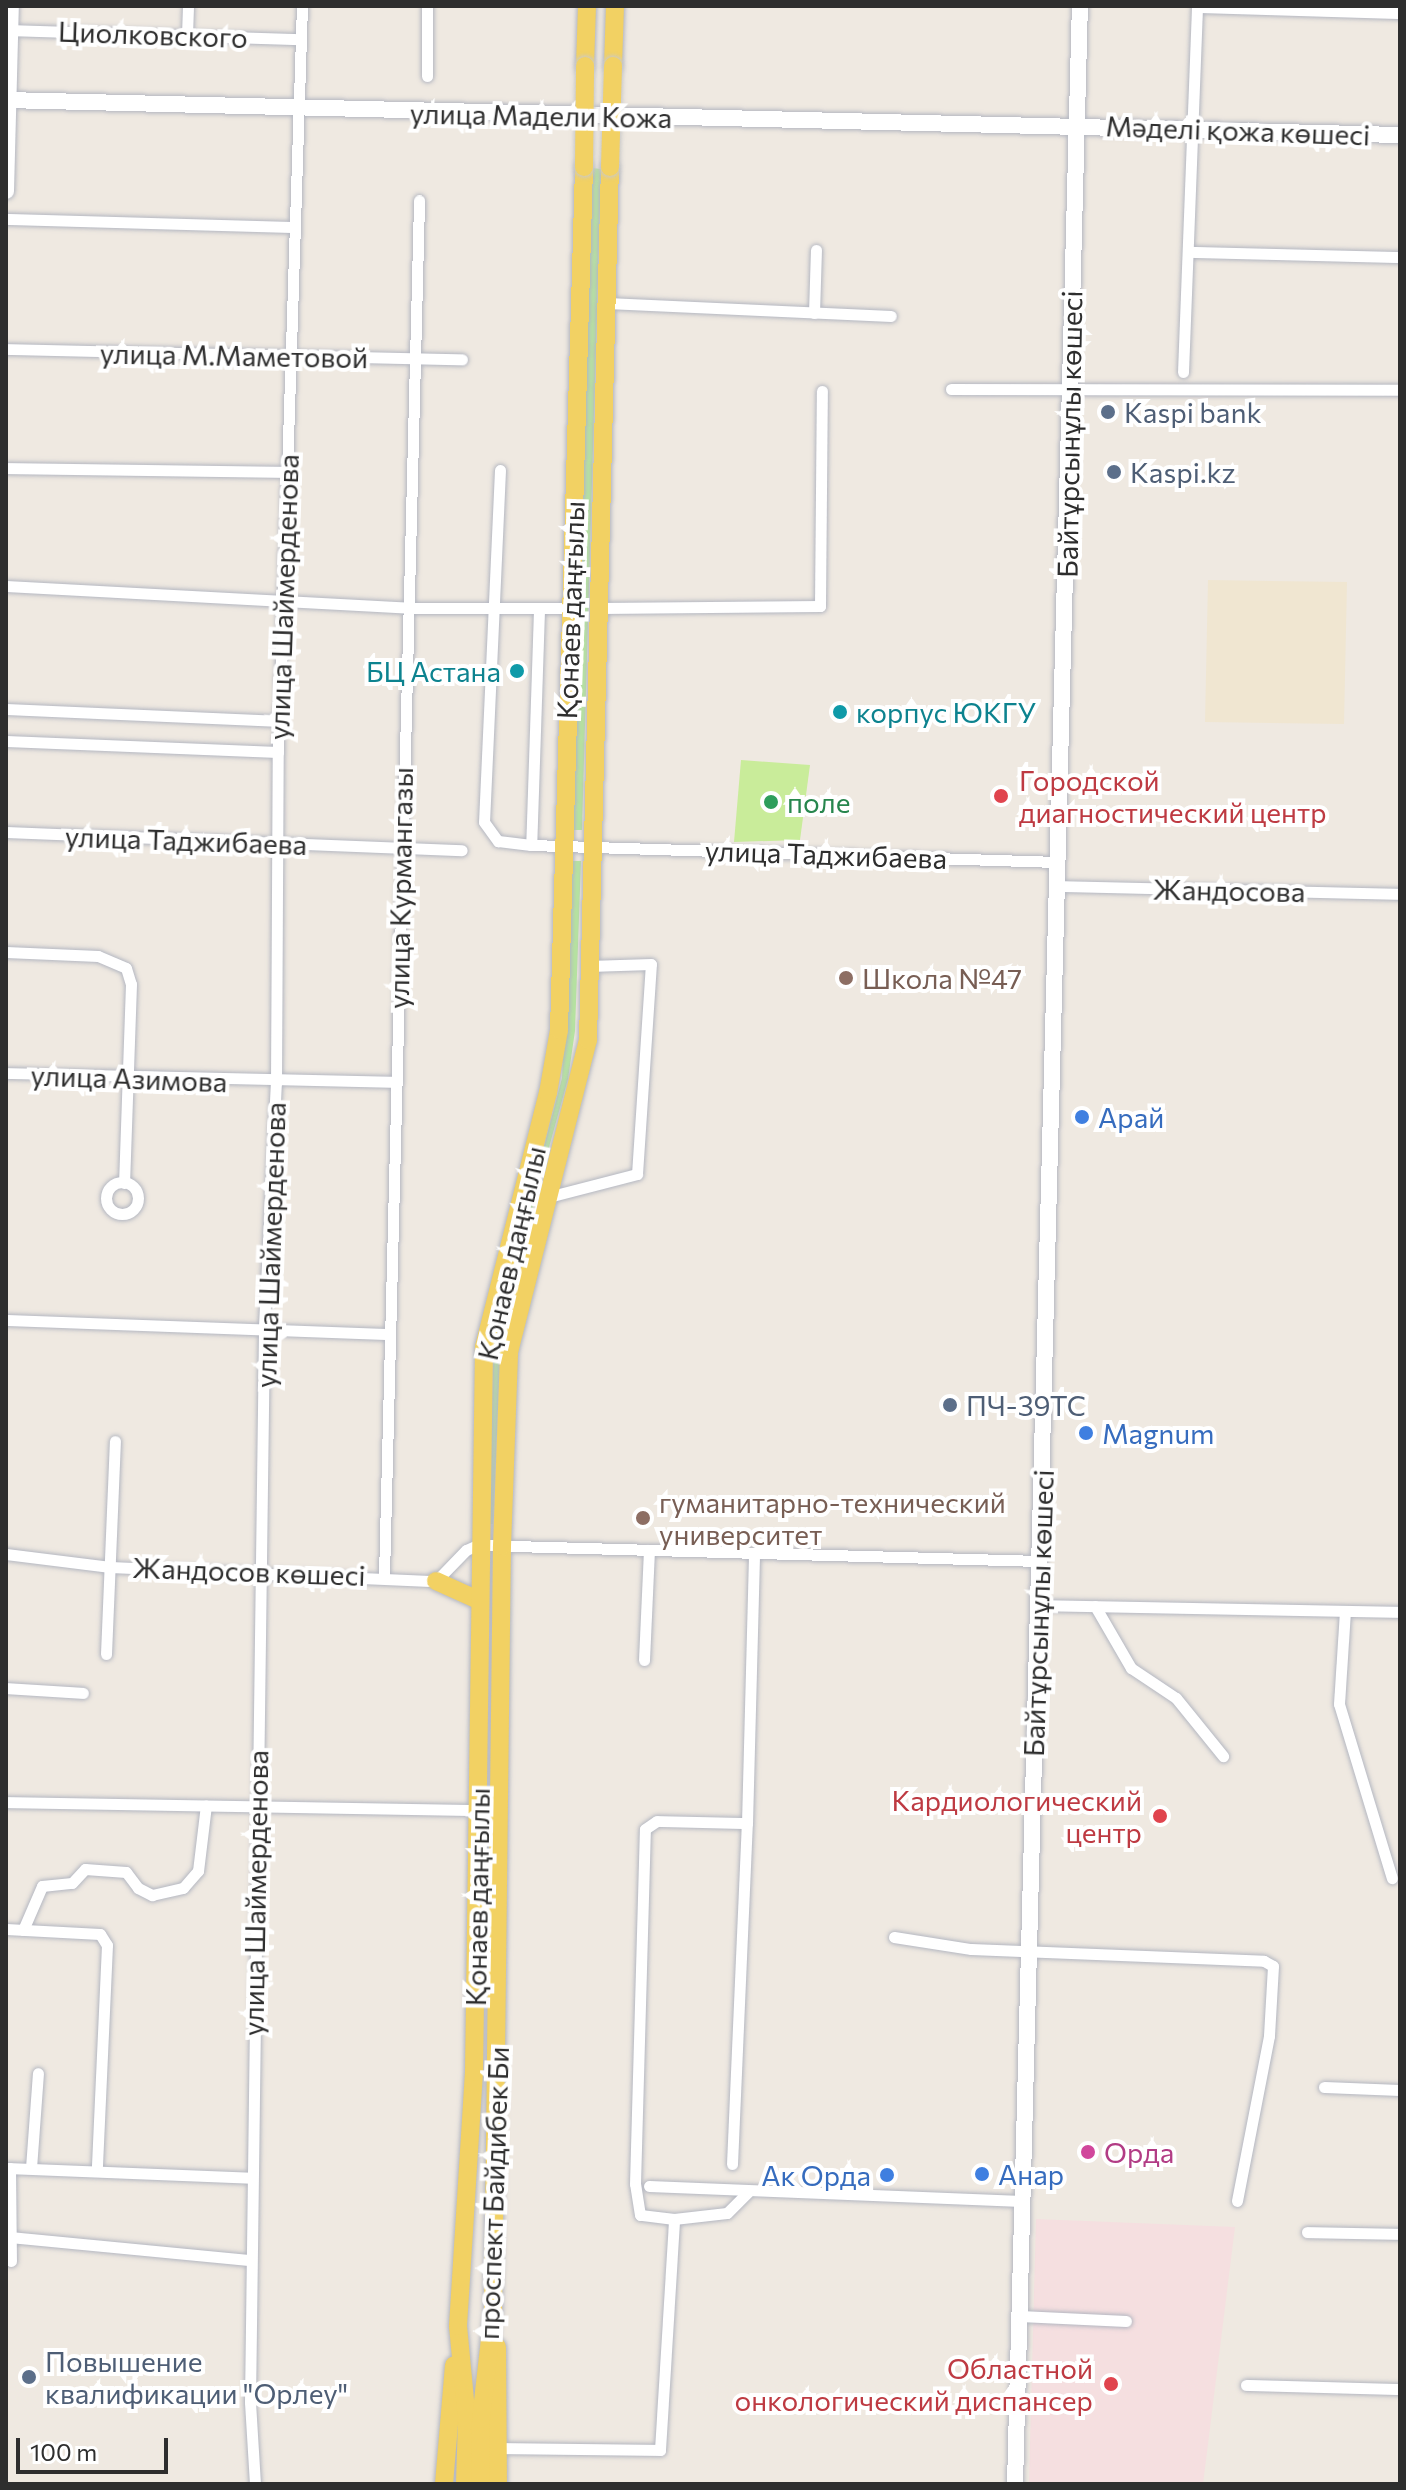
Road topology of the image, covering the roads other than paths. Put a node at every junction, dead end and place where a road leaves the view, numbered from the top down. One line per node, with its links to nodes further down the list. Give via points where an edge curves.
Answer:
1 (11, 6): 10 (main road)
2 (188, 6): 11 (street)
3 (302, 6): 12 (street, улица Шаймерденова)
4 (427, 6): 13 (street)
5 (587, 6): 45 (main road, Қонаев даңғылы, bridge)
6 (615, 6): 26 (main road, Қонаев даңғылы, bridge)
7 (1080, 6): 16 (main road, Байтұрсынұлы көшесі)
8 (1197, 7): 9 (street); 17 (street)
9 (1400, 13)
10 (8, 30): 11 (street, Циолковского); 14 (main road)
11 (187, 35): 12 (street, Циолковского)
12 (301, 39): 15 (street, улица Шаймерденова)
13 (427, 76)
14 (7, 100): 15 (main road, улица Мадели Кожа); 19 (main road)
15 (298, 110): 16 (main road, улица Мадели Кожа); 22 (street, улица Шаймерденова)
16 (1077, 124): 17 (main road, Мәделі қожа көшесі); 34 (main road, Байтұрсынұлы көшесі)
17 (1193, 131): 18 (main road, Мәделі қожа көшесі); 24 (street)
18 (1400, 135)
19 (6, 191)
20 (419, 200): 31 (street, улица Курмангазы)
21 (6, 219): 22 (street)
22 (295, 227): 30 (street, улица Шаймерденова)
23 (816, 250): 27 (street)
24 (1191, 252): 25 (street); 33 (street)
25 (1400, 257)
26 (607, 303): 27 (street); 46 (main road, Қонаев даңғылы)
27 (814, 313): 28 (street)
28 (891, 316)
29 (6, 349): 30 (street, улица М.Маметовой)
30 (291, 357): 31 (street, улица М.Маметовой); 40 (street, улица Шаймерденова)
31 (417, 359): 32 (street, улица М.Маметовой); 44 (street, улица Курмангазы)
32 (462, 359)
33 (1183, 372)
34 (1069, 386): 35 (street); 36 (street); 59 (main road, Байтұрсынұлы көшесі)
35 (951, 389)
36 (1400, 390)
37 (822, 391): 46 (street, via 820,606)
38 (6, 468): 40 (street)
39 (500, 470): 43 (street, улица Таджибаева)
40 (287, 472): 42 (street, улица Шаймерденова)
41 (6, 586): 42 (street)
42 (283, 601): 44 (street); 49 (street, улица Шаймерденова)
43 (498, 606): 44 (street); 47 (street); 54 (street, улица Таджибаева, via 484,822 498,841)
44 (409, 608): 57 (street, улица Курмангазы)
45 (570, 608): 47 (street); 55 (main road, Қонаев даңғылы)
46 (600, 608): 56 (main road, Қонаев даңғылы)
47 (539, 610): 54 (street)
48 (6, 709): 49 (street)
49 (281, 721): 51 (street, улица Шаймерденова)
50 (6, 741): 51 (street)
51 (278, 752): 53 (street, улица Шаймерденова)
52 (6, 832): 53 (street, улица Таджибаева)
53 (276, 843): 57 (street, улица Таджибаева); 67 (street, улица Шаймерденова)
54 (531, 845): 55 (street, улица Таджибаева)
55 (564, 847): 56 (street, улица Таджибаева); 74 (main road, Қонаев даңғылы, via 559,1030 484,1347)
56 (594, 847): 59 (street, улица Таджибаева); 63 (main road, Қонаев даңғылы)
57 (400, 848): 58 (street, улица Таджибаева); 66 (street, улица Курмангазы)
58 (462, 850)
59 (1058, 862): 60 (main road, Байтұрсынұлы көшесі)
60 (1058, 886): 61 (street, Жандосова); 79 (main road, Байтұрсынұлы көшесі)
61 (1400, 894)
62 (6, 952): 65 (street, via 98,956 126,968 131,984)
63 (589, 966): 69 (main road, Қонаев даңғылы, via 588,1040); 69 (street, via 651,964 637,1174)
64 (6, 1073): 65 (street, улица Азимова)
65 (128, 1077): 67 (street, улица Азимова); 68 (street)
66 (396, 1082): 67 (street, улица Азимова); 72 (street, улица Курмангазы)
67 (276, 1083): 71 (street, улица Шаймерденова)
68 (124, 1183)
69 (548, 1197): 75 (main road, Қонаев даңғылы, via 509,1352)
70 (6, 1320): 71 (street)
71 (264, 1326): 72 (street); 82 (street, улица Шаймерденова)
72 (387, 1334): 83 (street, улица Курмангазы)
73 (115, 1441): 81 (street)
74 (478, 1545): 75 (street); 84 (street, via 466,1550); 85 (main road, Қонаев даңғылы)
75 (502, 1546): 76 (street); 80 (main road, Қонаев даңғылы)
76 (649, 1550): 77 (street); 91 (street)
77 (754, 1553): 79 (street); 99 (street)
78 (6, 1554): 81 (street, Жандосов көшесі)
79 (1039, 1561): 86 (main road, Байтұрсынұлы көшесі)
80 (501, 1566): 123 (main road, проспект Байдибек Би)
81 (110, 1567): 82 (street, Жандосов көшесі); 90 (street)
82 (261, 1571): 83 (street, Жандосов көшесі); 97 (street, улица Шаймерденова)
83 (384, 1576): 84 (street, Жандосов көшесі)
84 (436, 1581): 85 (main road)
85 (478, 1600): 98 (main road, Қонаев даңғылы)
86 (1038, 1605): 87 (street); 104 (main road, Байтұрсынұлы көшесі)
87 (1095, 1606): 88 (street); 94 (street, via 1131,1668 1176,1698)
88 (1345, 1611): 89 (street); 100 (street, via 1339,1704)
89 (1400, 1612)
90 (106, 1654)
91 (644, 1660)
92 (6, 1688): 93 (street)
93 (83, 1693)
94 (1223, 1756)
95 (6, 1802): 96 (street)
96 (206, 1805): 97 (street); 102 (street, via 198,1871 183,1888 152,1895 138,1888 126,1872 85,1869 72,1883 42,1886)
97 (256, 1805): 98 (street); 112 (street, улица Шаймерденова)
98 (479, 1810): 126 (main road, Қонаев даңғылы, via 474,2072)
99 (747, 1823): 108 (street); 117 (street, via 657,1821 645,1829 635,2184 640,2215)
100 (1392, 1878)
101 (6, 1929): 102 (street)
102 (23, 1930): 111 (street, via 100,1934 107,1945)
103 (894, 1937): 104 (street)
104 (1029, 1952): 115 (main road, Байтұрсынұлы көшесі); 116 (street, via 1264,1961 1273,1966 1269,2036)
105 (38, 2073): 110 (street)
106 (1324, 2087): 107 (street)
107 (1400, 2090)
108 (732, 2164)
109 (8, 2168): 110 (street); 120 (street)
110 (31, 2168): 111 (street)
111 (97, 2169): 112 (street)
112 (252, 2178): 121 (street, улица Шаймерденова)
113 (649, 2186): 114 (street)
114 (748, 2195): 115 (street); 117 (street, via 717,2216)
115 (1022, 2201): 124 (main road, Байтұрсынұлы көшесі)
116 (1237, 2201)
117 (674, 2219): 129 (street, via 660,2450)
118 (1307, 2232): 119 (street)
119 (1400, 2234)
120 (10, 2237): 121 (street); 122 (street)
121 (251, 2260): 130 (street, улица Шаймерденова)
122 (11, 2261)
123 (493, 2312): 129 (main road); 133 (main road, проспект Байдибек Би)
124 (1020, 2316): 125 (street); 135 (main road, Байтұрсынұлы көшесі)
125 (1126, 2321)
126 (458, 2326): 131 (main road); 132 (main road, Қонаев даңғылы, via 467,2421)
127 (1246, 2385): 128 (street)
128 (1400, 2389)
129 (499, 2448): 134 (main road)
130 (255, 2484)
131 (444, 2484)
132 (465, 2484)
133 (480, 2484)
134 (498, 2484)
135 (1015, 2484)

